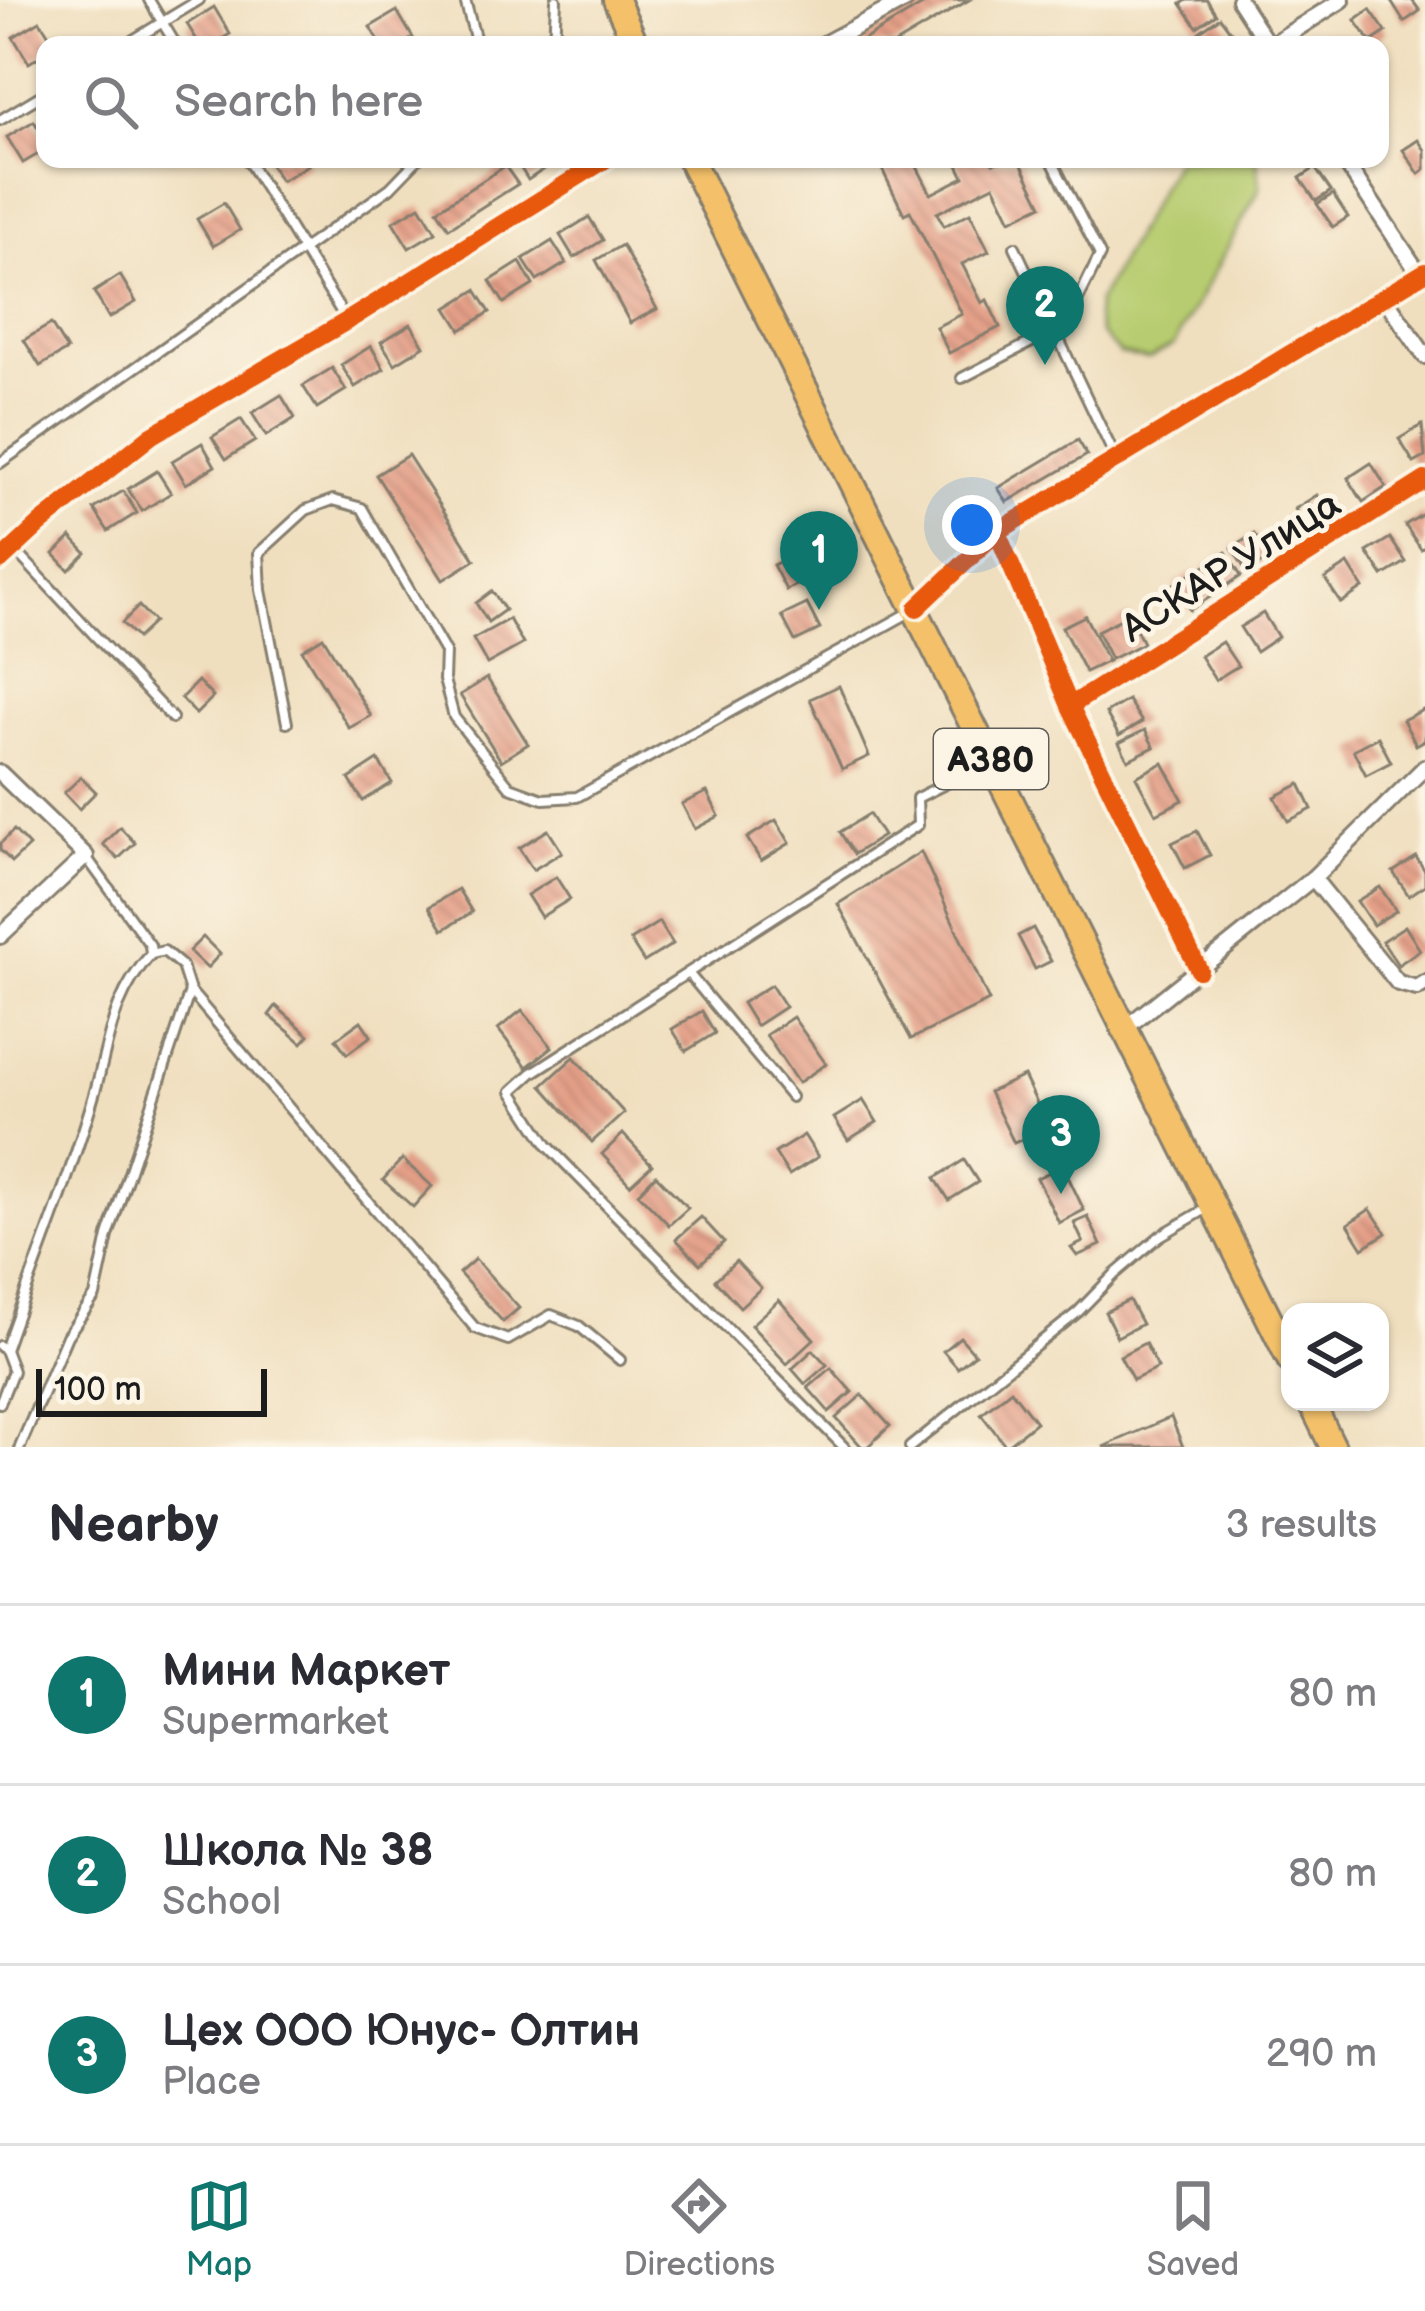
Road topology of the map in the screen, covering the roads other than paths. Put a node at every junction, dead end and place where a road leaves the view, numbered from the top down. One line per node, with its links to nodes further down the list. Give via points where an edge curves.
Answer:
1 (149, 0): 9 (lane)
2 (199, 0): 9 (lane)
3 (464, 0): 12 (lane)
4 (556, 0): 13 (lane)
5 (616, 0): 14 (highway)
6 (906, 0): 15 (street)
7 (1239, 0): 16 (street)
8 (1342, 0): 17 (street)
9 (162, 22): 10 (lane); 11 (lane)
10 (139, 36)
11 (171, 36)
12 (474, 36)
13 (554, 36)
14 (632, 36)
15 (839, 36)
16 (1263, 36)
17 (1284, 36)
18 (36, 98): 19 (lane)
19 (0, 120)
20 (253, 168): 27 (lane)
21 (410, 168): 27 (lane)
22 (587, 168): 30 (street)
23 (695, 168): 39 (highway, A380)
24 (1056, 168): 31 (lane, via 1100,255)
25 (1349, 168): 28 (street)
26 (1015, 248): 31 (lane)
27 (303, 249): 30 (lane); 35 (lane)
28 (1422, 274): 29 (street)
29 (1385, 298): 32 (street); 34 (street)
30 (347, 321): 38 (street, via 152,435)
31 (1053, 331): 33 (lane); 34 (lane)
32 (1425, 356)
33 (962, 378)
34 (1117, 460): 37 (street)
35 (0, 463)
36 (1425, 480): 40 (street, АСКАР Улица)
37 (997, 532): 39 (street); 40 (street)
38 (7, 554): 41 (lane)
39 (917, 608): 42 (lane, via 577,797 543,799 510,787 454,717 446,652 362,508 333,500 306,510 259,553); 43 (highway, A380)
40 (1070, 706): 50 (street)
41 (172, 718)
42 (287, 723)
43 (992, 760): 51 (lane, via 917,798 918,825); 54 (highway, A380)
44 (1425, 767): 47 (street)
45 (0, 773): 46 (street)
46 (86, 856): 48 (street); 49 (lane)
47 (1312, 878): 50 (street); 52 (street, via 1398,983)
48 (0, 936)
49 (151, 954): 53 (lane, via 164,951 182,966); 58 (lane, via 116,1009)
50 (1199, 970): 54 (street)
51 (688, 973): 55 (lane); 63 (lane, via 512,1090 547,1145)
52 (1425, 983)
53 (190, 991): 59 (lane, via 476,1328 508,1340 551,1315 579,1326); 62 (lane, via 95,1296 67,1336)
54 (1124, 1029): 56 (highway, A380)
55 (791, 1097)
56 (1212, 1205): 57 (highway, A380); 64 (lane, via 1160,1236)
57 (1281, 1342)
58 (2, 1348): 60 (lane, via 13,1371)
59 (620, 1360)
60 (0, 1403)
61 (1316, 1411): 65 (highway)
62 (20, 1447)
63 (844, 1447)
64 (910, 1447)
65 (1334, 1447)

